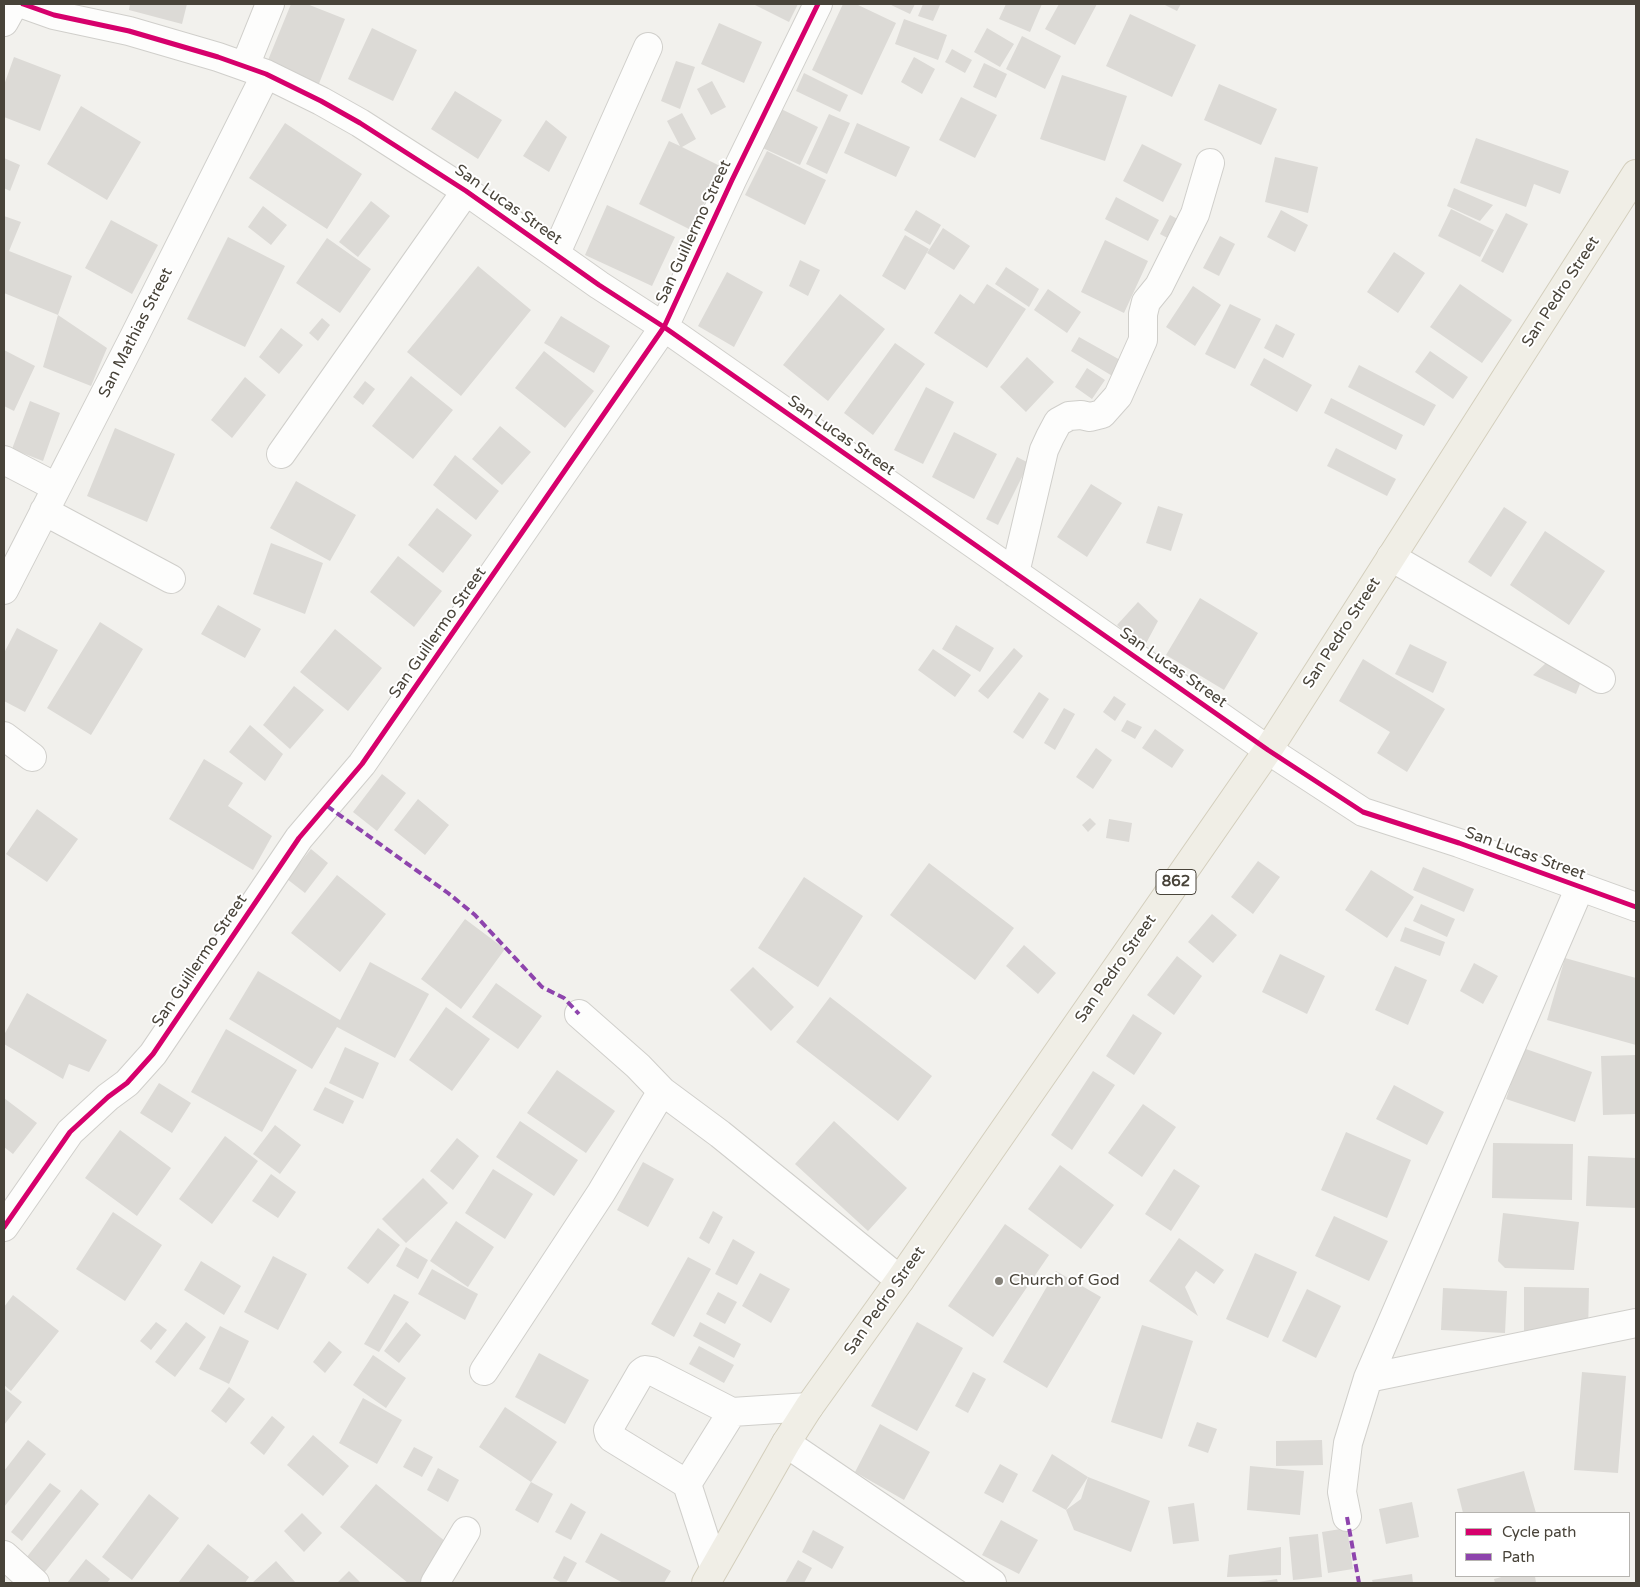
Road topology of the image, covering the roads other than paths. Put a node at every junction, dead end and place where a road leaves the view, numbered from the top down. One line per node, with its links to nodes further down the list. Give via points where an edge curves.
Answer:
1 (14, 4): 5 (street)
2 (23, 4): 7 (street, San Lucas Street, via 54,15 182,45)
3 (270, 4): 7 (street, San Mathias Street)
4 (818, 4): 12 (street, San Guillermo Street)
5 (4, 22)
6 (648, 47): 11 (street)
7 (255, 70): 10 (street, San Lucas Street, via 360,123); 15 (street, San Mathias Street, via 134,337)
8 (1210, 163): 18 (street, via 1195,214 1159,286 1146,302 1143,340 1118,396 1102,414 1069,416 1058,422 1050,437 1044,450)
9 (1636, 174): 17 (main road, San Pedro Street / 862)
10 (466, 191): 11 (street, San Lucas Street); 13 (street)
11 (556, 253): 12 (street, San Lucas Street)
12 (664, 327): 18 (street, San Lucas Street); 29 (street, San Guillermo Street, via 362,764 299,838 153,1054 127,1083 70,1132)
13 (281, 454)
14 (4, 460): 15 (street)
15 (56, 487): 16 (street, San Mathias Street)
16 (44, 511): 19 (street); 20 (street, San Mathias Street)
17 (1390, 558): 21 (street); 23 (main road, San Pedro Street / 862)
18 (1015, 573): 23 (street, San Lucas Street)
19 (170, 579)
20 (4, 590)
21 (1602, 679)
22 (4, 736): 24 (street)
23 (1268, 750): 25 (street, San Lucas Street, via 1363,812); 30 (main road, San Pedro Street / 862)
24 (32, 757)
25 (1580, 887): 26 (street, San Lucas Street); 33 (street)
26 (1636, 907)
27 (579, 1014): 28 (street)
28 (662, 1091): 30 (street); 32 (street, via 601,1193)
29 (4, 1228)
30 (900, 1280): 34 (main road, San Pedro Street / 862)
31 (1636, 1324): 33 (street)
32 (484, 1371)
33 (1368, 1378): 38 (street, via 1348,1443 1342,1492)
34 (809, 1408): 35 (street); 36 (main road, San Pedro Street / 862)
35 (732, 1412): 37 (street); 37 (street, via 652,1371 641,1373 608,1430 609,1434)
36 (786, 1443): 41 (main road, San Pedro Street / 862); 44 (street)
37 (687, 1484): 41 (street)
38 (1347, 1517)
39 (466, 1531): 43 (street)
40 (4, 1555): 42 (street)
41 (710, 1575)
42 (35, 1583)
43 (434, 1583)
44 (992, 1583)

